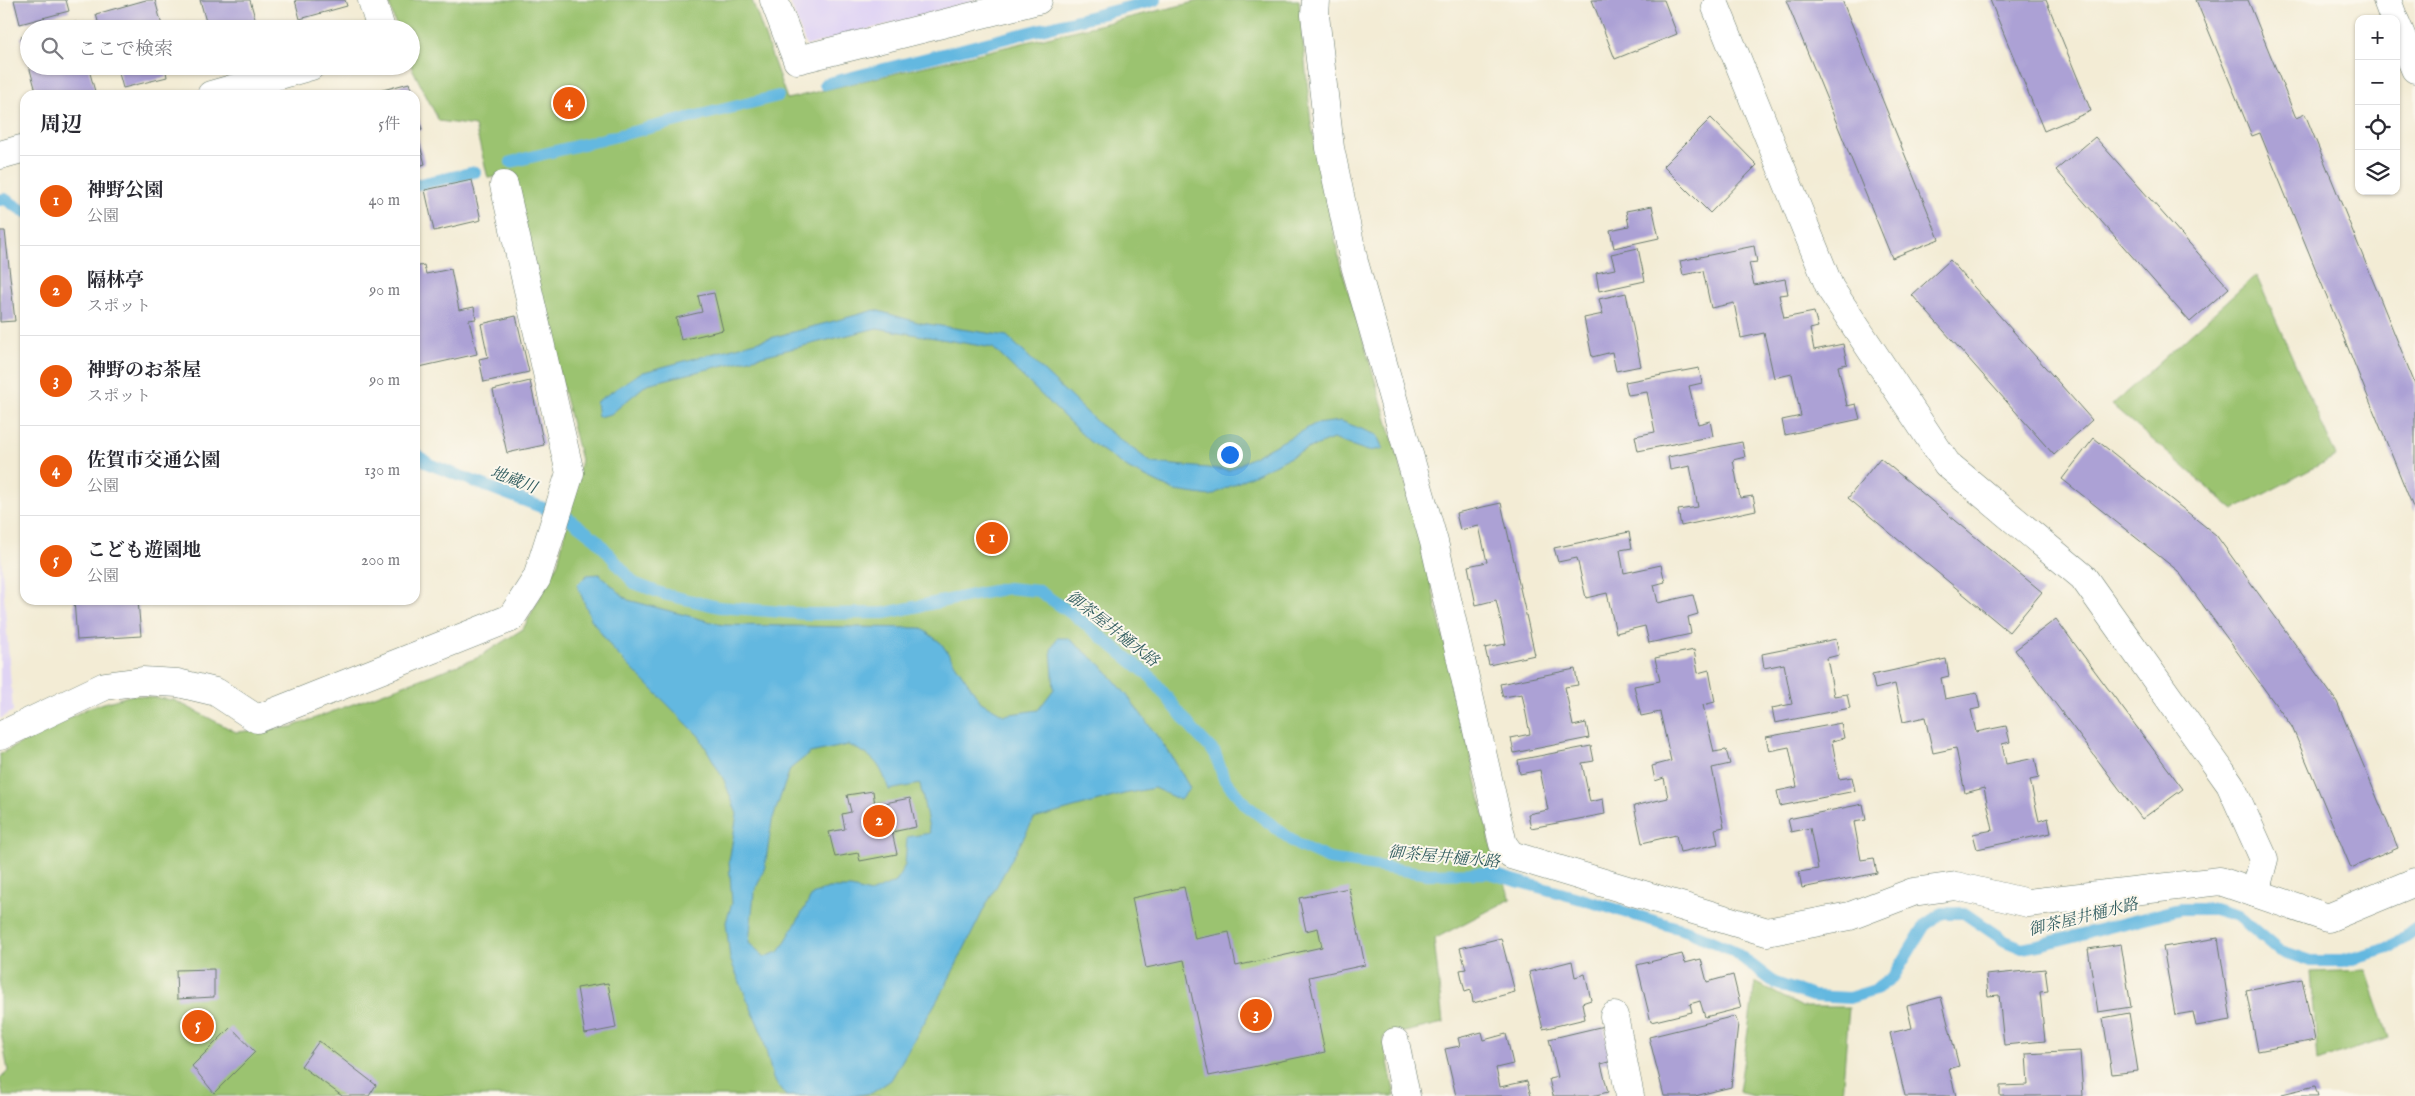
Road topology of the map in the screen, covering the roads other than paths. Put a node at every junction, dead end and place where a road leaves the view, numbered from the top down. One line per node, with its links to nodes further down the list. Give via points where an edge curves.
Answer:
1 (372, 0): 8 (street)
2 (774, 0): 3 (street, via 796,60)
3 (1038, 0)
4 (1316, 0): 18 (street, via 1330,148 1354,262 1434,542 1503,844 1511,855 1768,932 1850,916 1914,892 1956,886 2028,903 2220,881)
5 (2387, 0): 7 (street)
6 (1716, 8): 18 (street, via 1830,288 1946,464 2083,577 2230,784 2264,859)
7 (2393, 15)
8 (378, 20)
9 (2400, 33): 10 (street)
10 (2415, 69)
11 (280, 75): 12 (street)
12 (228, 90)
13 (20, 149): 14 (street)
14 (0, 155)
15 (504, 185): 16 (street, via 570,473 537,578 511,618 257,720 216,692 178,683 142,681 105,686)
16 (0, 736)
17 (2415, 882): 18 (street, via 2328,918)
18 (2255, 893)
19 (1614, 1016): 22 (street)
20 (1395, 1042): 21 (street)
21 (1406, 1096)
22 (1630, 1096)

